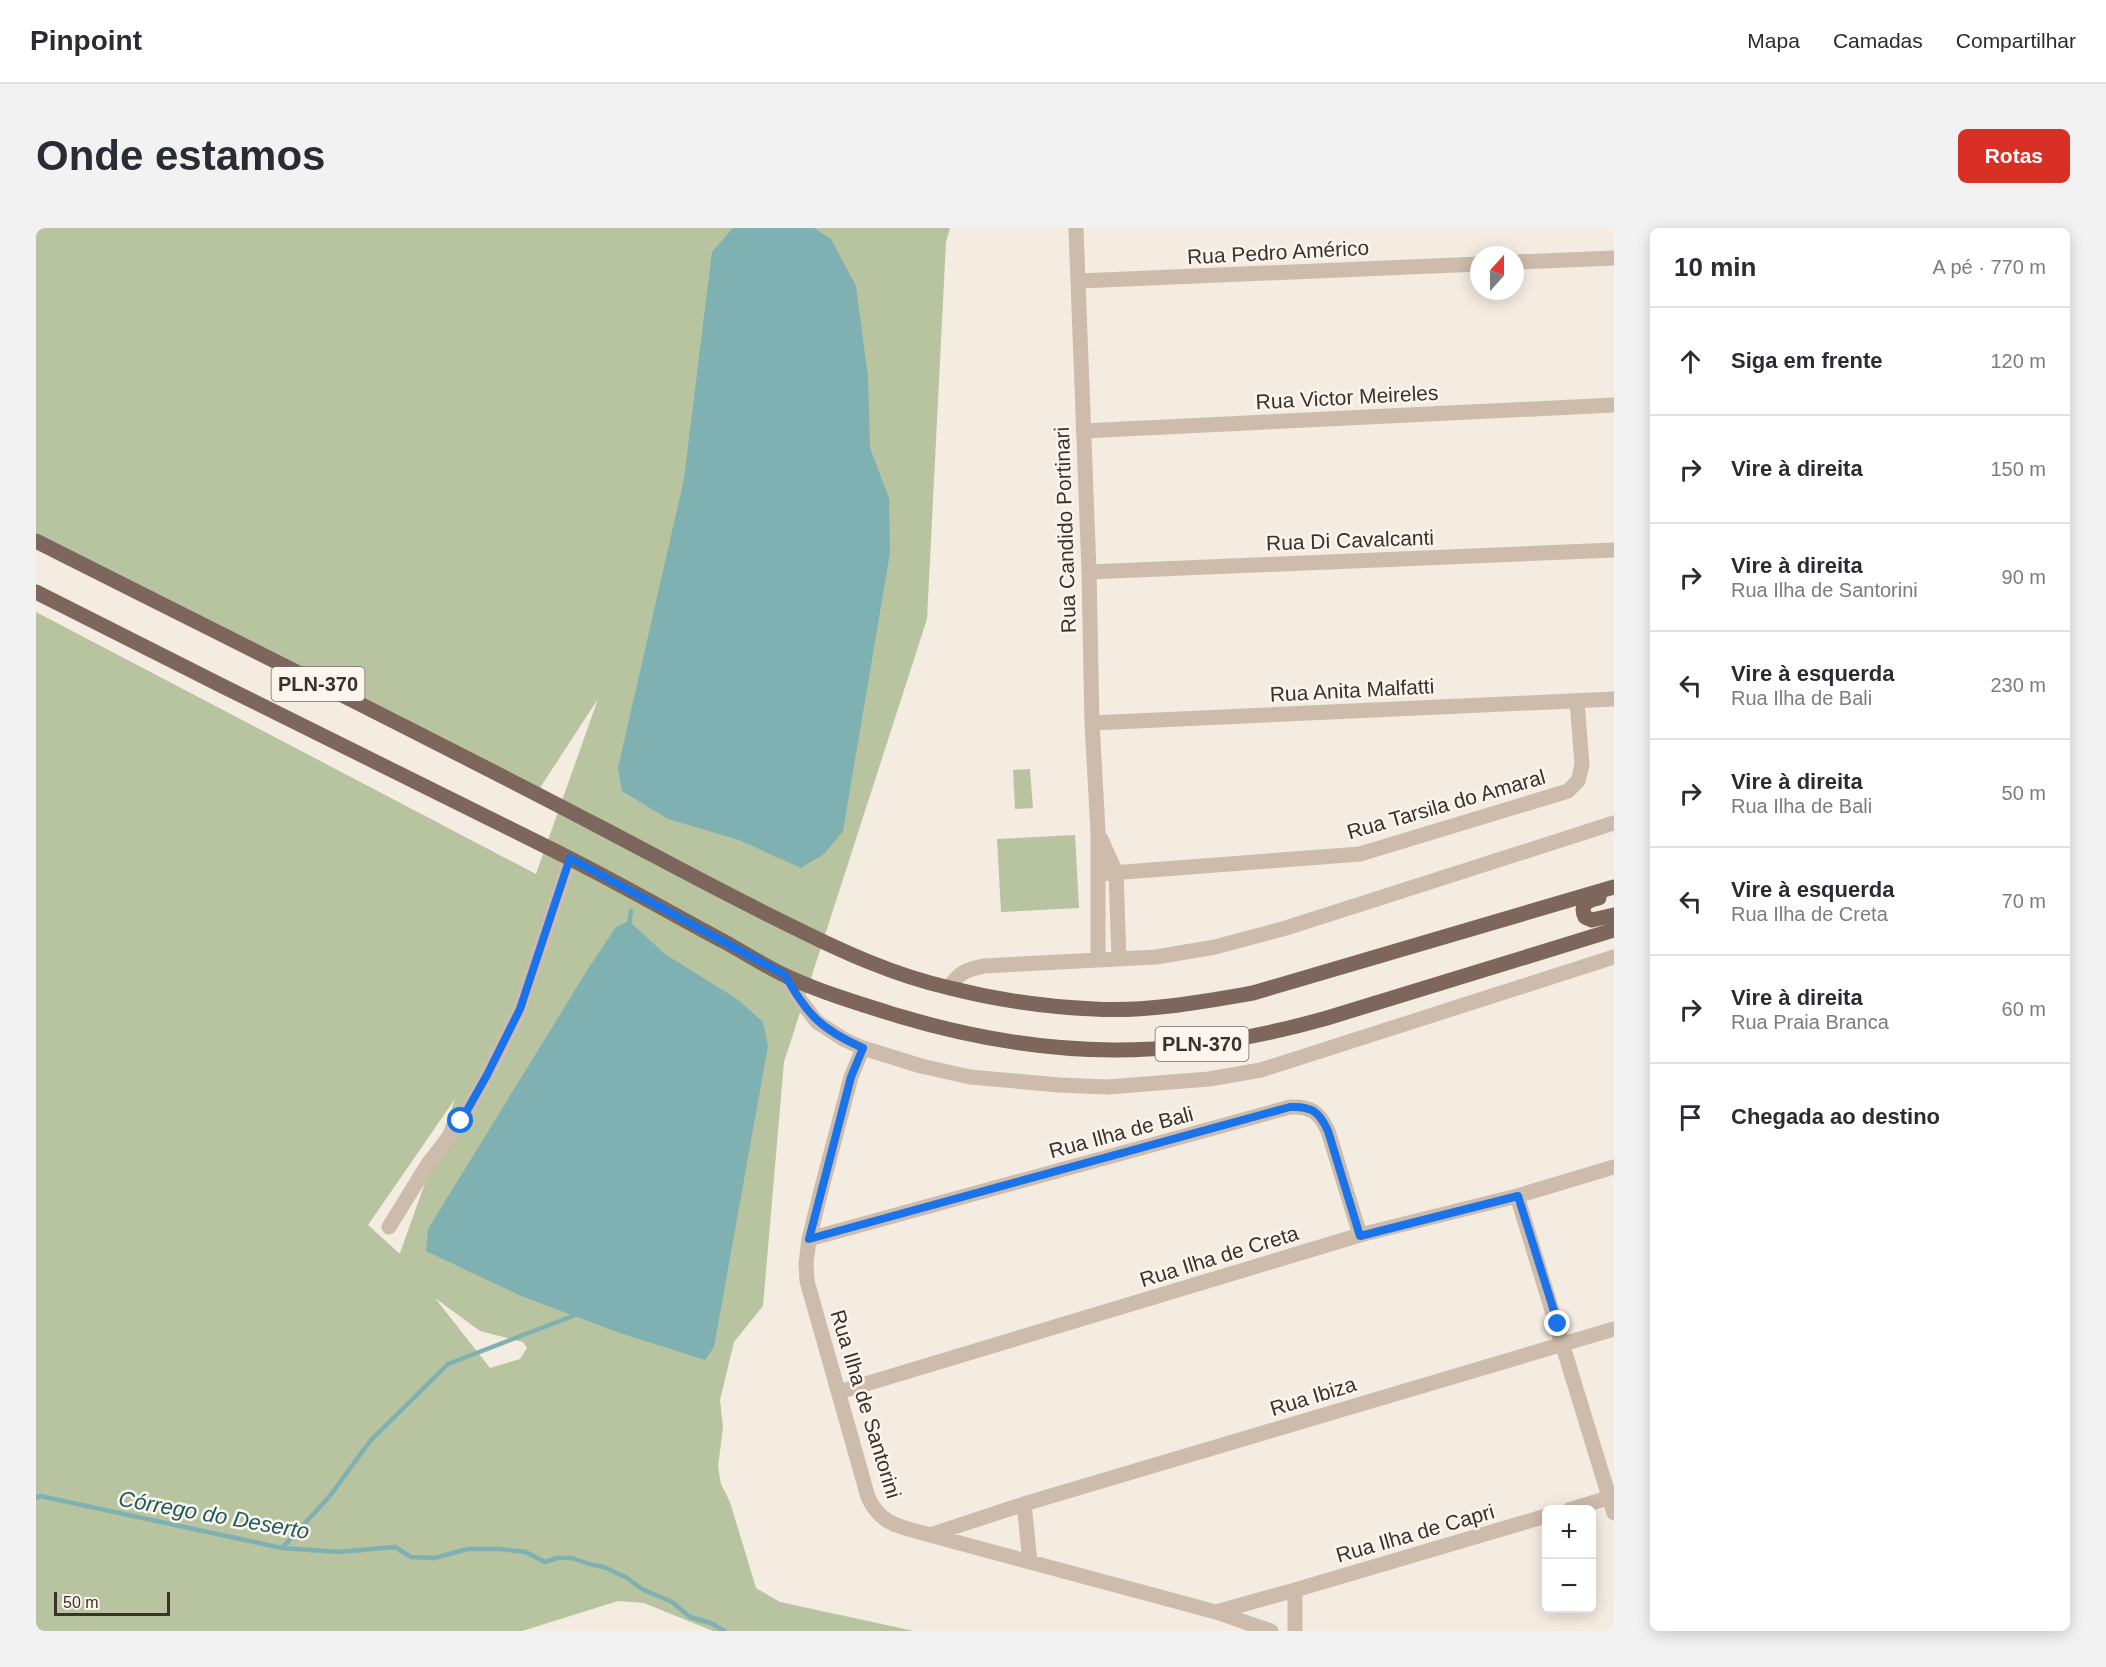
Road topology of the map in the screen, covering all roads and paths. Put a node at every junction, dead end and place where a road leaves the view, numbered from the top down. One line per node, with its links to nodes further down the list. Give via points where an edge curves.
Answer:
1 (1076, 228): 5 (street, Rua Candido Portinari)
2 (1614, 258): 3 (street)
3 (1524, 262)
4 (1470, 264): 5 (street, Rua Pedro Américo)
5 (1079, 281): 7 (street, Rua Candido Portinari)
6 (1614, 405): 7 (street, Rua Victor Meireles)
7 (1083, 430): 10 (street, Rua Candido Portinari)
8 (36, 541): 28 (main road, PLN-370, via 814,938 860,959)
9 (1614, 550): 10 (street, Rua Di Cavalcanti)
10 (1089, 572): 14 (street, Rua Candido Portinari)
11 (36, 592): 17 (main road, PLN-370)
12 (1614, 699): 13 (street, Rua Anita Malfatti)
13 (1577, 701): 14 (street, Rua Anita Malfatti); 18 (street, Rua Tarsila do Amaral, via 1582,773 1568,791 1360,854)
14 (1092, 723): 16 (street, Rua Candido Portinari)
15 (1614, 823): 25 (street, via 1286,928 1156,957)
16 (1098, 831): 18 (street, Rua Candido Portinari); 19 (street, Rua Candido Portinari)
17 (570, 858): 27 (main road, PLN-370); 32 (street, via 520,1009 461,1121 428,1164)
18 (1116, 873): 19 (street, Rua Tarsila do Amaral); 25 (street, Rua Candido Portinari)
19 (1098, 874): 26 (street, Rua Candido Portinari)
20 (1614, 887): 28 (main road, PLN-370, via 1332,971 1199,1003 1097,1010 1047,1006)
21 (1614, 894): 22 (main road, via 1591,900 1583,909 1585,917 1592,920)
22 (1614, 915)
23 (1614, 930): 27 (main road, PLN-370, via 1284,1030 1171,1048 1111,1051 996,1040 941,1029 842,1000)
24 (1614, 957): 29 (street, via 1261,1070 1209,1078 1108,1087 1059,1085 970,1077)
25 (1119, 959): 26 (street)
26 (1098, 960): 28 (street, via 969,969 956,976)
27 (785, 975): 29 (street, via 817,1022)
28 (949, 988)
29 (863, 1048): 34 (street, Rua Ilha de Santorini, via 851,1077)
30 (1614, 1167): 31 (street, Rua Ilha de Creta)
31 (1518, 1196): 33 (street, Rua Ilha de Creta); 36 (street)
32 (389, 1227)
33 (1360, 1236): 34 (street, Rua Ilha de Bali, via 1322,1118 1309,1109 1290,1107); 37 (street, Rua Ilha de Creta)
34 (809, 1239): 37 (street, Rua Ilha de Santorini, via 807,1281)
35 (1614, 1329): 36 (street, Rua Ibiza)
36 (1564, 1343): 38 (street); 39 (street, Rua Ibiza)
37 (838, 1392): 43 (street, Rua Ilha de Santorini, via 873,1507 890,1523)
38 (1612, 1497): 40 (street); 41 (street)
39 (1024, 1504): 43 (street, Rua Ibiza); 44 (street)
40 (1583, 1505)
41 (1614, 1513)
42 (1542, 1517): 45 (street, Rua Ilha de Capri)
43 (930, 1535): 44 (street, Rua Ilha de Santorini)
44 (1030, 1562): 46 (street, Rua Ilha de Santorini)
45 (1295, 1590): 46 (street, Rua Ilha de Capri); 48 (street)
46 (1216, 1612): 47 (street, Rua Ilha de Santorini)
47 (1271, 1631)
48 (1295, 1631)

